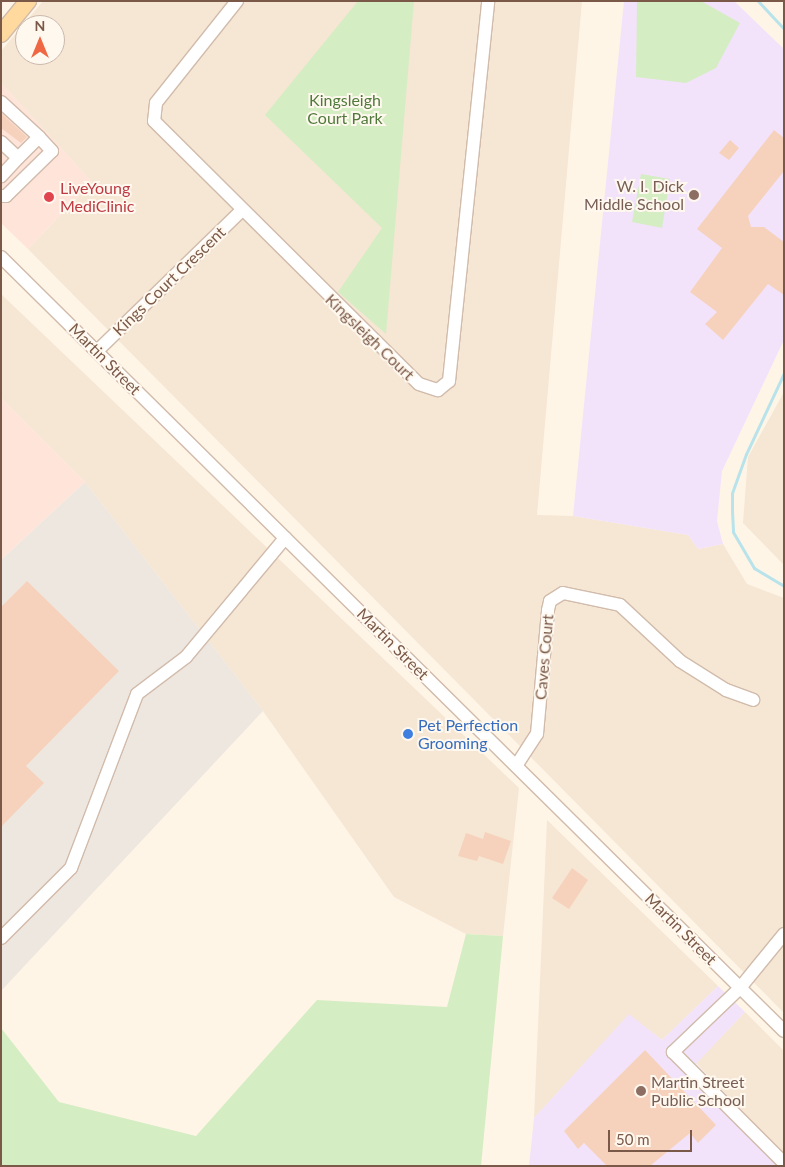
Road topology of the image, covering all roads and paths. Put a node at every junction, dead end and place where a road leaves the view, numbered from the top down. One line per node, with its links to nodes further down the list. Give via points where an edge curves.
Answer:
1 (28, 1): 4 (main road)
2 (237, 1): 11 (street, Kingsleigh Court, via 156,103 153,115 163,135)
3 (488, 1): 11 (street, Kingsleigh Court, via 446,386 438,390 419,384)
4 (1, 34)
5 (1, 102): 6 (street)
6 (39, 137): 8 (street); 10 (street, via 52,151 6,196)
7 (1, 142): 8 (street)
8 (18, 158): 9 (street)
9 (1, 176)
10 (1, 196)
11 (241, 211): 13 (street, Kings Court Crescent)
12 (1, 257): 13 (street, Martin Street)
13 (98, 351): 14 (street, Martin Street)
14 (285, 538): 16 (street, Martin Street); 18 (street, via 186,657 138,694 71,868)
15 (753, 700): 16 (street, Caves Court, via 726,690 680,661 620,605 563,593 550,602 548,610 537,734)
16 (516, 766): 19 (street, Martin Street)
17 (784, 934): 19 (street)
18 (1, 938)
19 (740, 988): 20 (street, Martin Street); 21 (street, via 673,1052)
20 (784, 1031)
21 (784, 1164)

